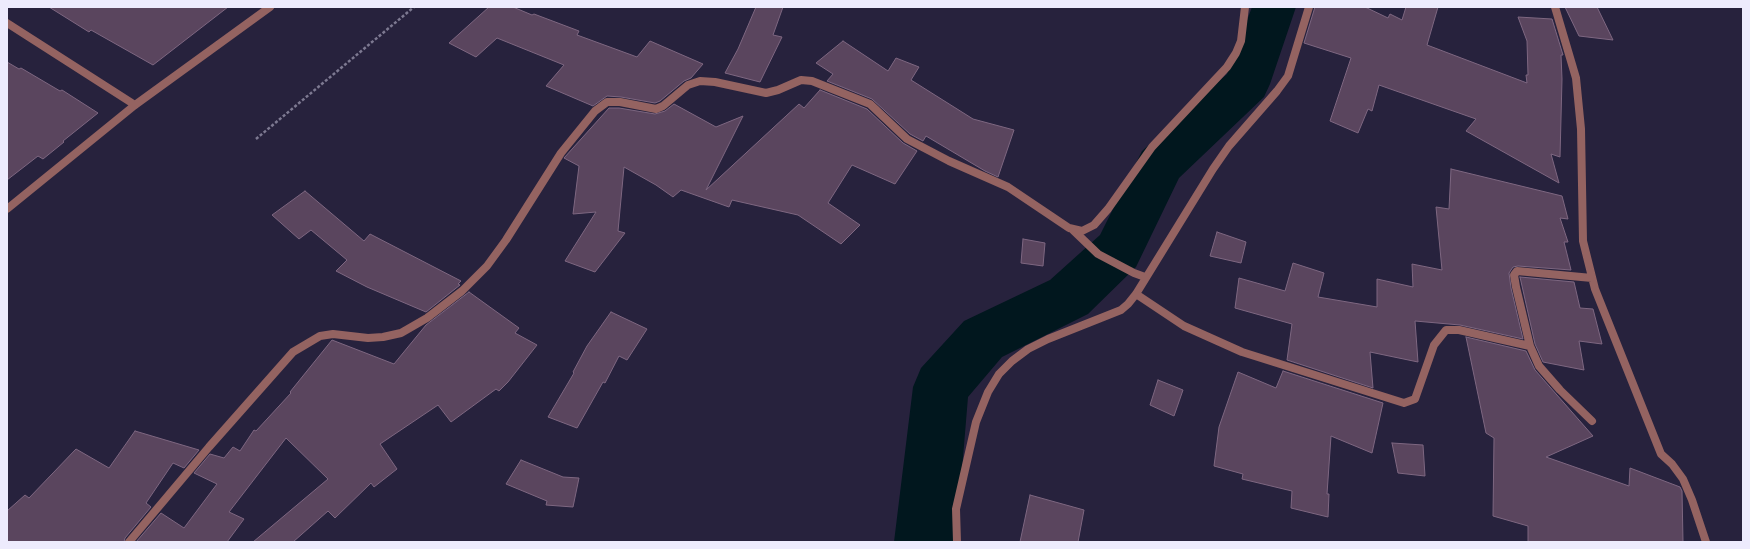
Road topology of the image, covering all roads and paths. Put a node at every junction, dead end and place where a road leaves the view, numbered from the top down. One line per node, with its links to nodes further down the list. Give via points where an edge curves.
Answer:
1 (270, 7): 7 (street)
2 (414, 7): 8 (path)
3 (1245, 7): 10 (street, via 1241,40 1227,67 1152,147 1094,225 1082,231)
4 (1309, 7): 11 (street, via 1288,76 1212,169)
5 (1555, 7): 12 (street, via 1576,78 1581,129 1583,241)
6 (7, 23): 7 (street)
7 (135, 105): 9 (street)
8 (256, 139)
9 (7, 209)
10 (1073, 230): 11 (street, via 1098,254); 16 (street, via 1008,187 907,138 870,104 812,81 801,80 766,93 700,81 688,85 659,108 607,102 595,111 561,153 506,240 487,266 462,290 427,318 401,333 368,338 333,334 320,336 293,352 208,447)
11 (1145, 277): 13 (street)
12 (1592, 278): 14 (street, via 1517,271 1514,275 1516,287); 18 (street, via 1661,454 1683,479)
13 (1136, 294): 14 (street, via 1184,326 1242,352 1404,403 1415,398 1434,345 1446,330 1459,330); 17 (street, via 1121,310 1028,349 999,374 988,392 976,422 956,509)
14 (1530, 346): 15 (street, via 1539,366)
15 (1592, 422)
16 (129, 542)
17 (957, 542)
18 (1706, 542)

